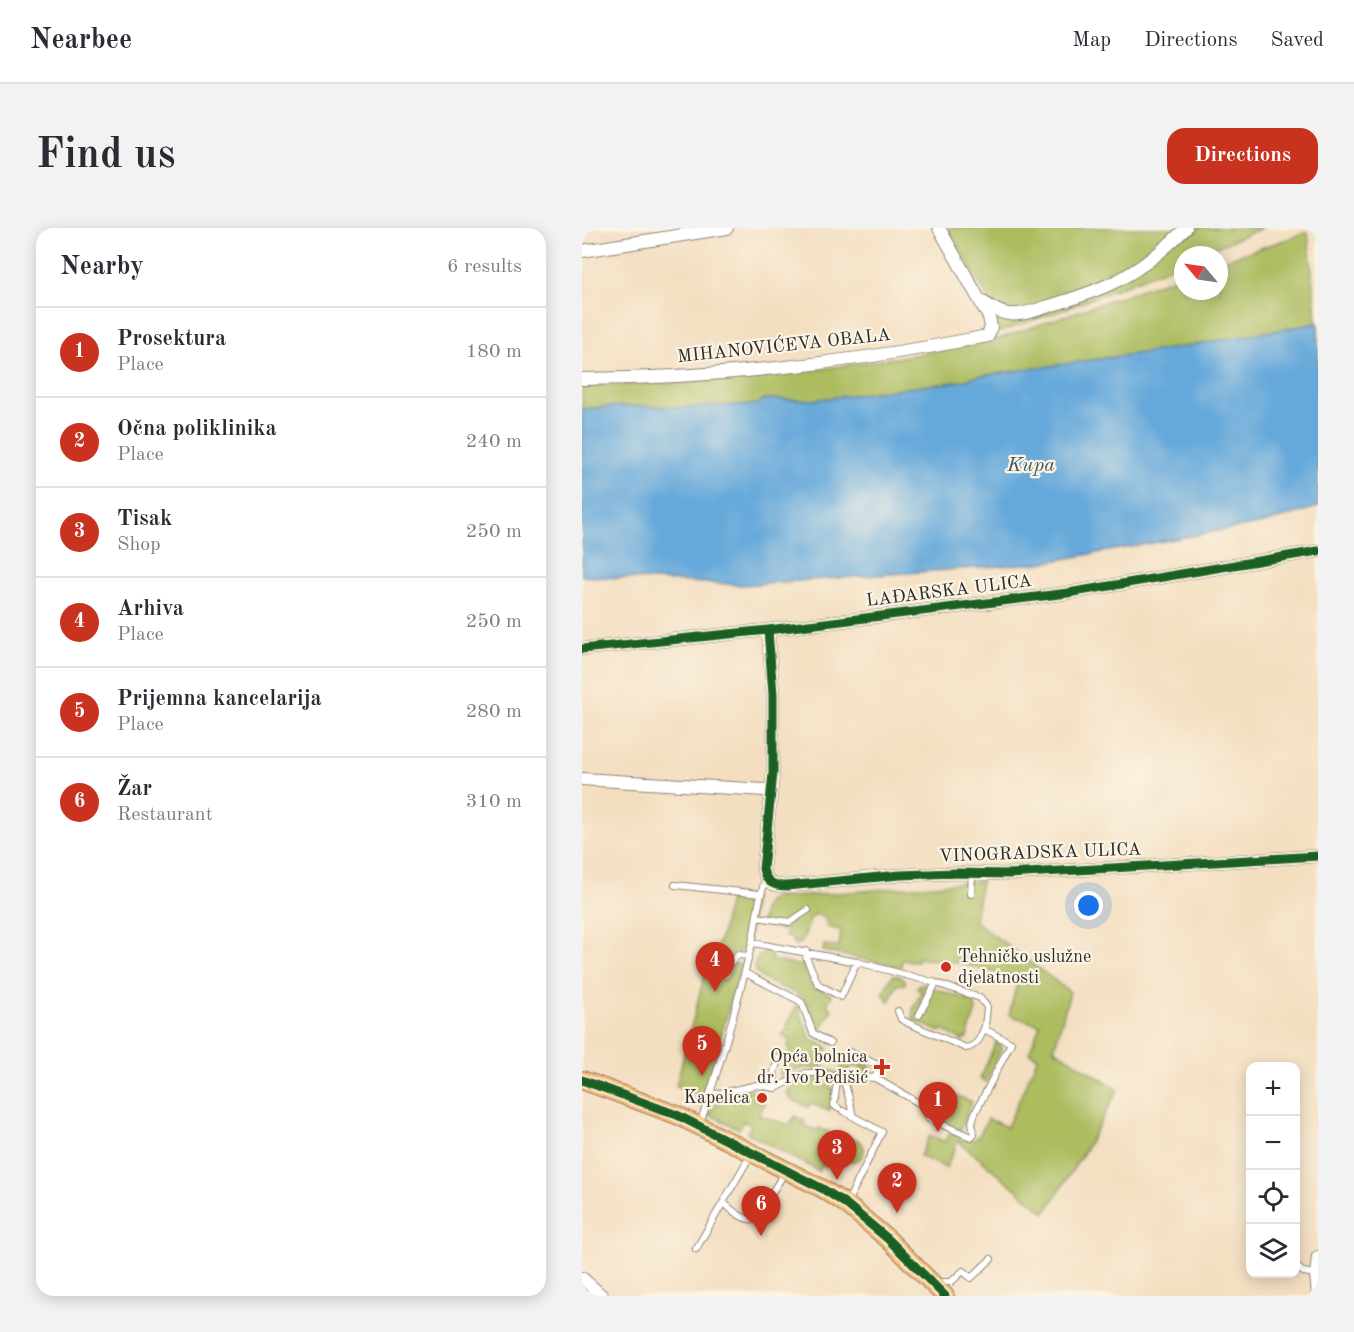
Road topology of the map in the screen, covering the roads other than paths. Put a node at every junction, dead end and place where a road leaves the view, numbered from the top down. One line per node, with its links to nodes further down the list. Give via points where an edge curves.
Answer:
1 (727, 228): 4 (street)
2 (939, 228): 5 (street)
3 (1186, 228): 5 (street, via 1161,253 1126,278 1090,294 1018,314 1005,313)
4 (582, 250)
5 (978, 300): 6 (street, MIHANOVIĆEVA OBALA, via 990,317 988,336 746,370)
6 (582, 379)
7 (1318, 551): 8 (street, LAĐARSKA ULICA, via 1068,593)
8 (768, 630): 9 (street, LAĐARSKA ULICA); 14 (street, via 774,758 763,869)
9 (582, 649)
10 (582, 779): 11 (street)
11 (765, 790)
12 (1318, 856): 13 (street, VINOGRADSKA ULICA)
13 (972, 873): 14 (street, VINOGRADSKA ULICA, via 900,875 787,886); 17 (lane)
14 (766, 879): 16 (lane)
15 (675, 885): 16 (lane)
16 (760, 894): 19 (lane)
17 (971, 894)
18 (808, 910): 19 (lane, via 790,922)
19 (757, 917): 20 (lane)
20 (753, 943): 21 (lane); 22 (lane)
21 (807, 951): 23 (lane); 23 (lane, via 818,984 841,997)
22 (749, 956): 24 (lane); 25 (lane, via 738,956)
23 (857, 962): 26 (lane)
24 (745, 974): 30 (lane, via 802,1003 813,1033); 38 (lane)
25 (718, 975)
26 (936, 982): 28 (lane); 29 (lane, via 980,998 987,1007)
27 (898, 1011): 29 (lane, via 905,1022 966,1048 977,1043)
28 (919, 1015)
29 (985, 1026): 33 (lane, via 1011,1043 975,1113 971,1137 929,1119 924,1106)
30 (830, 1043)
31 (849, 1052): 33 (lane, via 880,1066)
32 (780, 1054): 37 (lane, via 774,1072)
33 (875, 1078): 36 (lane)
34 (582, 1080): 40 (main road)
35 (837, 1081): 36 (lane); 37 (lane, via 819,1073 806,1073); 39 (lane, via 834,1105)
36 (844, 1081): 39 (lane)
37 (776, 1088): 38 (lane, via 757,1085 717,1094)
38 (710, 1092): 40 (lane)
39 (852, 1115): 44 (lane, via 882,1132)
40 (699, 1126): 41 (main road)
41 (752, 1152): 42 (main road); 43 (lane)
42 (786, 1170): 43 (lane, via 755,1219 743,1217); 44 (main road)
43 (724, 1203): 45 (lane)
44 (846, 1204): 51 (main road, via 898,1248)
45 (696, 1249)
46 (1318, 1257): 49 (street)
47 (991, 1259): 51 (lane, via 971,1278 963,1271 951,1282 942,1282)
48 (1300, 1269): 49 (lane)
49 (1316, 1274): 53 (street)
50 (582, 1278): 52 (street)
51 (941, 1292)
52 (602, 1296)
53 (1318, 1296)

